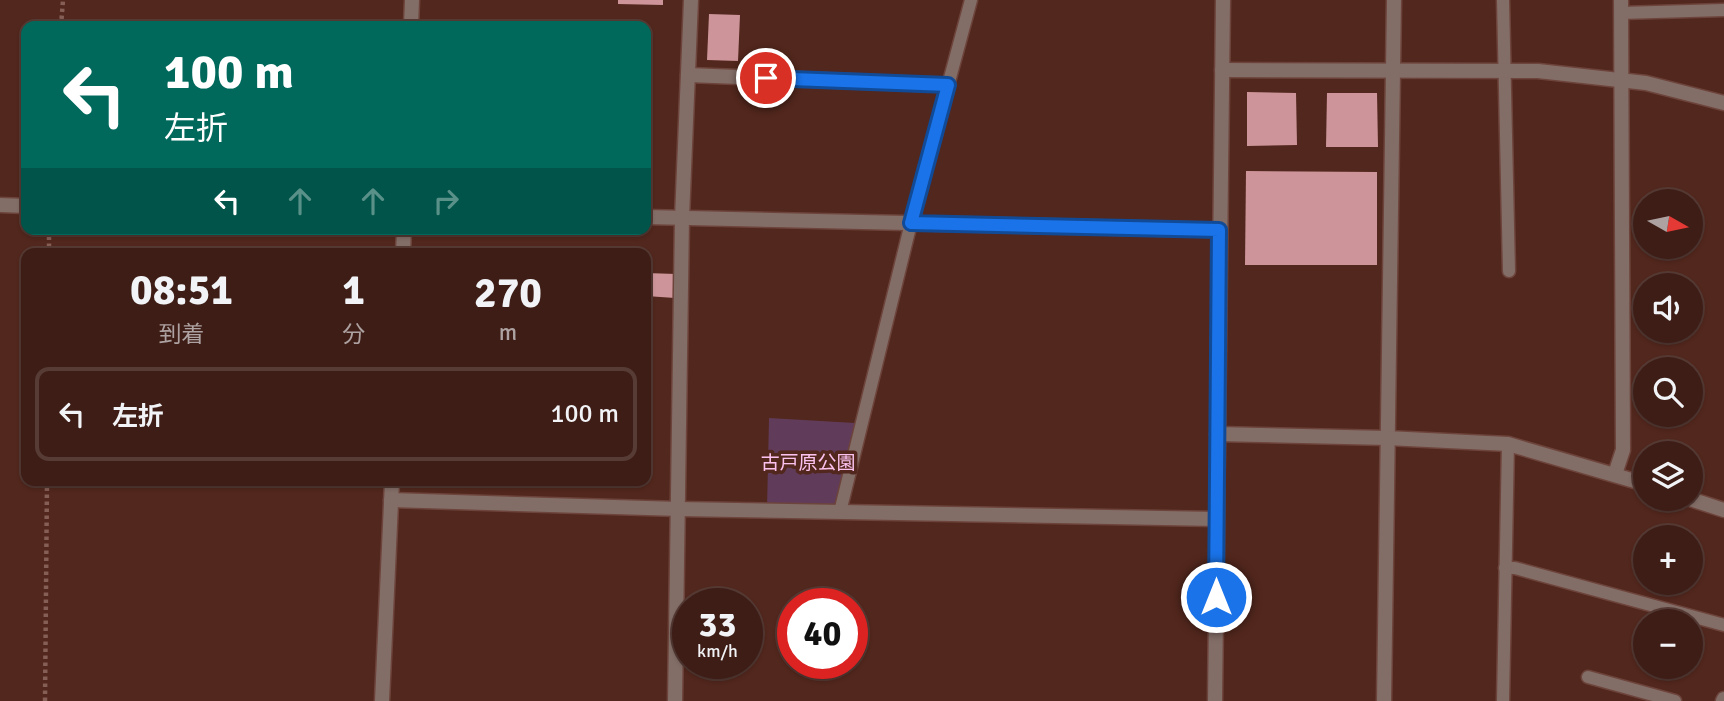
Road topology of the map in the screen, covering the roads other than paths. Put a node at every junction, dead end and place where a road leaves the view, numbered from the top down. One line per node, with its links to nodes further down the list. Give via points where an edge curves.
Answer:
1 (412, 0): 9 (street)
2 (691, 0): 13 (street)
3 (971, 0): 15 (lane)
4 (1223, 0): 10 (street)
5 (1394, 0): 12 (street)
6 (1503, 0): 11 (lane)
7 (1621, 7): 8 (lane); 14 (street)
8 (1724, 10)
9 (411, 21)
10 (1222, 70): 12 (street); 22 (street)
11 (1503, 70): 12 (street); 14 (street); 23 (lane)
12 (1394, 71): 25 (street)
13 (688, 75): 15 (street); 20 (street)
14 (1621, 79): 16 (street); 27 (street, via 1623,450)
15 (948, 85): 21 (lane)
16 (1724, 103)
17 (0, 205): 18 (street)
18 (21, 206)
19 (651, 217): 20 (street)
20 (682, 218): 21 (street); 32 (street)
21 (911, 223): 22 (street); 34 (lane)
22 (1219, 230): 24 (street)
23 (1509, 271)
24 (1217, 434): 25 (street); 35 (street)
25 (1387, 438): 26 (street); 42 (street)
26 (1508, 444): 27 (street); 36 (lane)
27 (1615, 474): 28 (street)
28 (1633, 480)
29 (392, 486): 30 (street)
30 (391, 500): 32 (street); 39 (street)
31 (1703, 503): 33 (street)
32 (679, 509): 34 (street); 40 (street)
33 (1724, 510)
34 (840, 512): 35 (street)
35 (1216, 519): 41 (street)
36 (1505, 568): 37 (lane); 43 (lane)
37 (1724, 625)
38 (1588, 677): 44 (lane)
39 (382, 701)
40 (675, 701)
41 (1215, 701)
42 (1384, 701)
43 (1503, 701)
44 (1675, 701)

